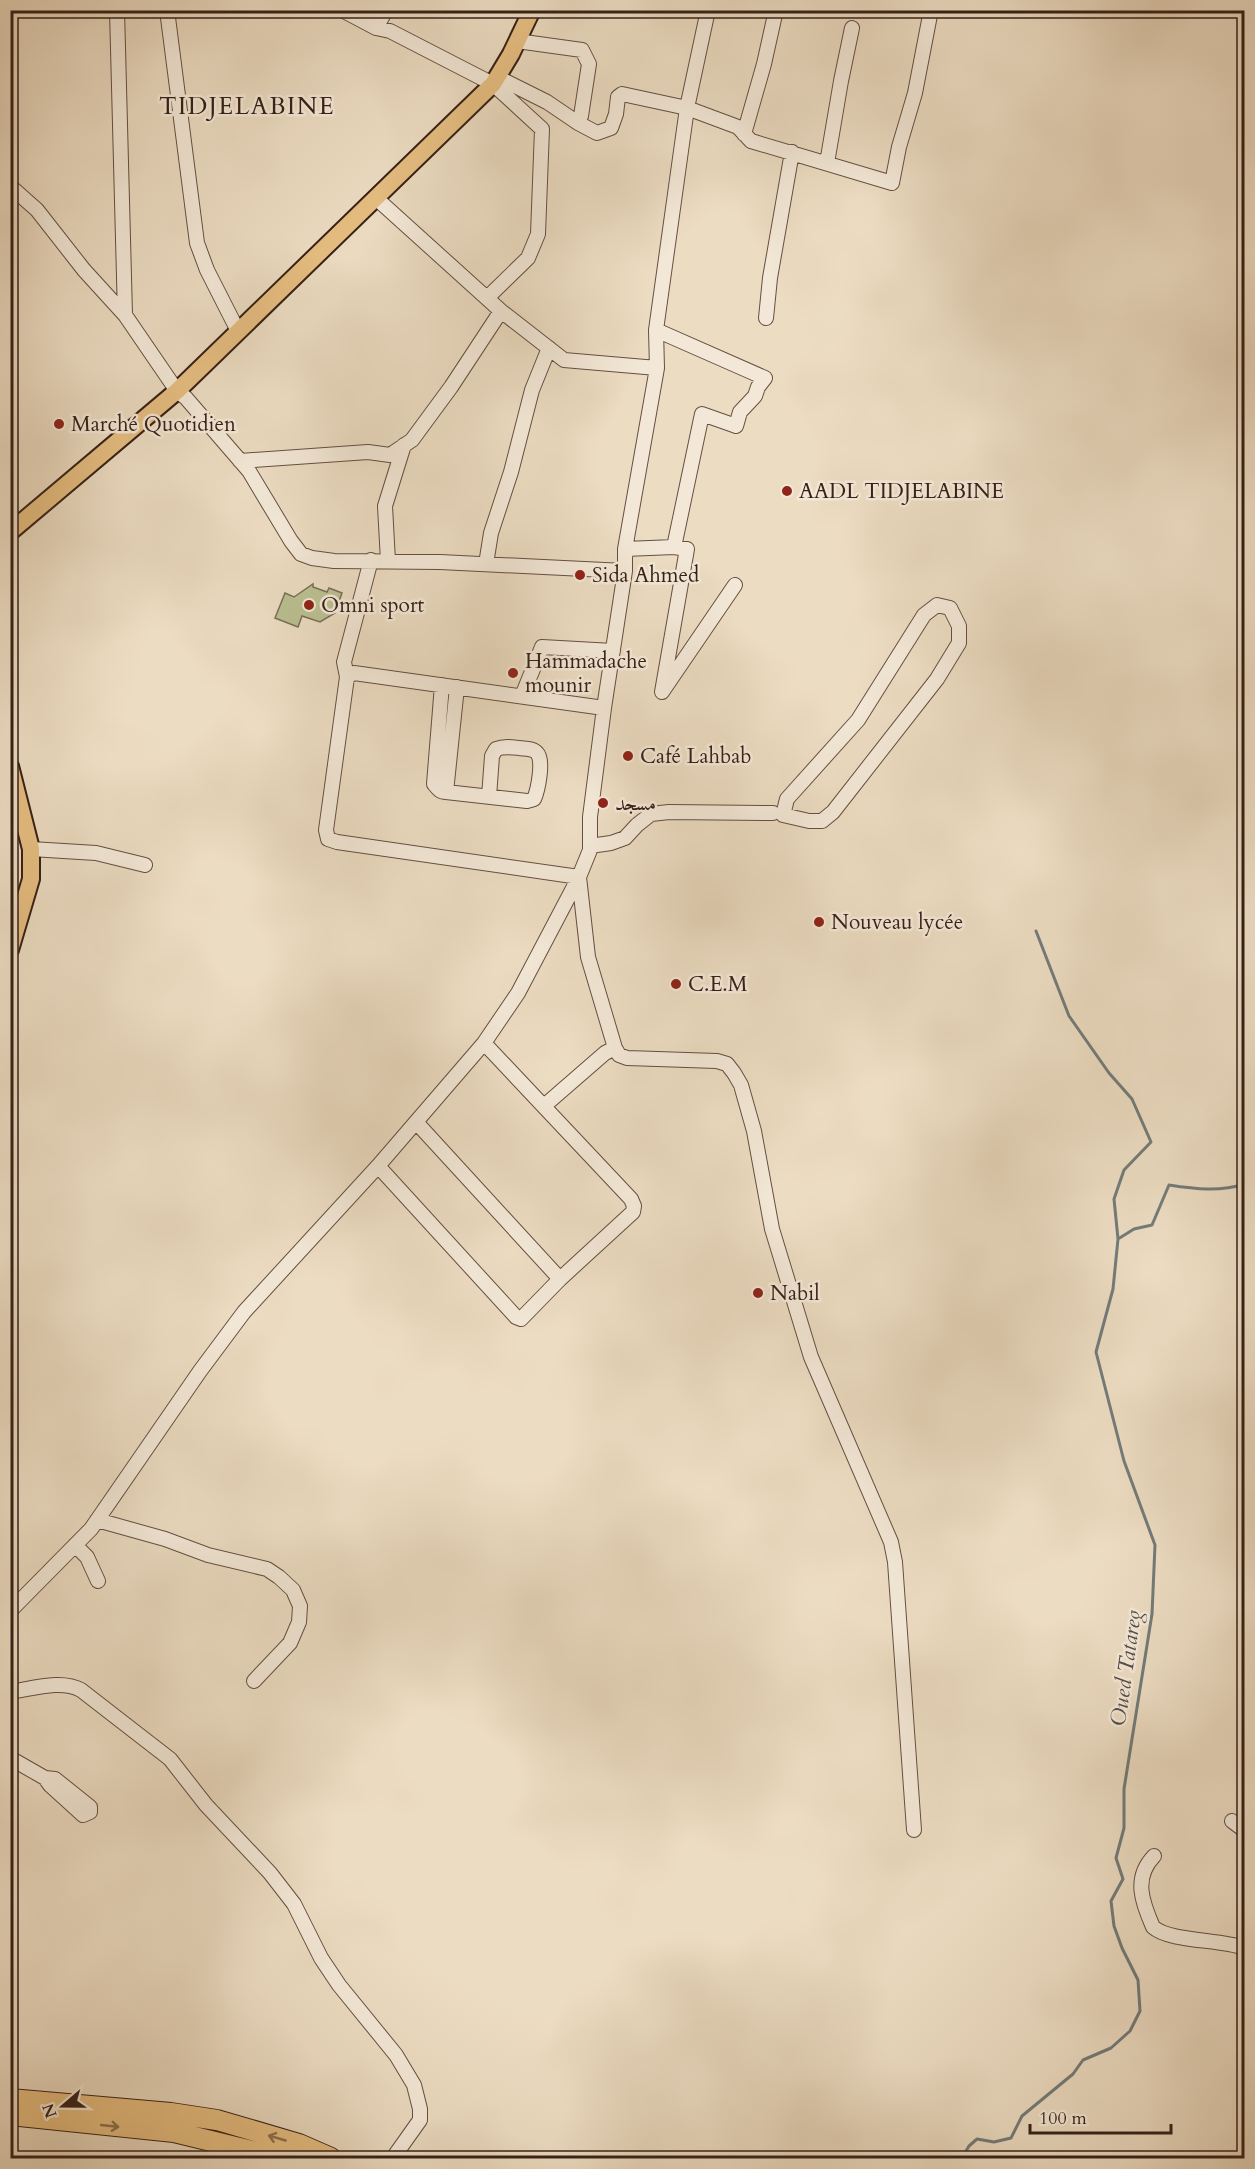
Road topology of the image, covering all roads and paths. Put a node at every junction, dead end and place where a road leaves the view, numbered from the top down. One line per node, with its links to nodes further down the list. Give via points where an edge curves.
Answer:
1 (117, 10): 22 (street)
2 (167, 10): 25 (street, via 197,243)
3 (342, 10): 9 (street)
4 (386, 10): 9 (street)
5 (532, 10): 11 (main road)
6 (776, 10): 15 (street)
7 (931, 10): 17 (street, via 915,93 891,183)
8 (705, 11): 13 (street)
9 (376, 28): 12 (street)
10 (852, 28): 17 (street)
11 (517, 41): 12 (main road); 14 (street, via 582,50 589,64)
12 (495, 80): 14 (street, via 547,102); 19 (main road); 20 (street, via 542,129 538,234 528,258)
13 (687, 108): 14 (street, via 622,94 611,128 597,133); 15 (street, via 738,127); 24 (street)
14 (578, 123)
15 (744, 134): 16 (street, via 751,141)
16 (792, 152): 17 (street); 23 (street)
17 (827, 163)
18 (10, 186): 22 (street, via 37,210)
19 (377, 199): 20 (street); 25 (main road)
20 (488, 297): 21 (street)
21 (501, 310): 26 (street); 29 (street, via 444,396 412,440)
22 (125, 315): 28 (street)
23 (766, 318)
24 (656, 330): 27 (street); 32 (street, via 765,378 740,412 736,426 702,414)
25 (238, 331): 28 (main road)
26 (549, 348): 27 (street, via 564,360); 36 (street, via 532,390 491,533)
27 (657, 368): 33 (street)
28 (177, 391): 30 (street); 31 (main road, via 42,497)
29 (404, 445): 30 (street, via 390,455 368,452); 35 (street, via 385,506)
30 (240, 461): 34 (street, via 301,554 334,561)
31 (10, 532)
32 (674, 547): 33 (street); 38 (street, via 687,549 662,692)
33 (625, 549): 37 (street)
34 (371, 560): 35 (street); 40 (street, via 344,662)
35 (388, 561): 36 (street)
36 (486, 564): 37 (street)
37 (625, 571): 39 (street)
38 (735, 585)
39 (613, 651): 43 (street, via 542,647); 44 (street)
40 (347, 677): 41 (street, via 354,673); 52 (street, via 328,839)
41 (442, 685): 42 (street); 46 (street, via 434,784)
42 (457, 687): 43 (street); 46 (street)
43 (522, 696): 44 (street)
44 (604, 708): 49 (street)
45 (10, 766): 50 (main road)
46 (446, 792): 47 (street)
47 (489, 797): 47 (street, via 534,799 541,759 537,753 502,746 496,749)
48 (778, 814): 48 (street, via 808,822 822,821 833,812 937,679 959,643 959,626 950,608 937,605 924,615 858,720); 49 (street, via 651,814 625,838)
49 (590, 846): 52 (street)
50 (31, 849): 51 (street, via 96,853); 53 (main road, via 31,879)
51 (145, 865)
52 (579, 877): 54 (street, via 518,993); 55 (street, via 588,957)
53 (10, 950)
54 (484, 1043): 56 (street); 57 (street)
55 (615, 1048): 56 (street); 69 (street, via 627,1058 717,1060 727,1064 741,1085 785,1278 811,1357 891,1542)
56 (544, 1106): 59 (street, via 634,1206 633,1212)
57 (416, 1122): 58 (street); 59 (street)
58 (378, 1166): 59 (street, via 516,1317 526,1316); 60 (street, via 244,1312)
59 (560, 1279)
60 (98, 1520): 61 (street); 64 (street, via 207,1555 267,1569 293,1590 300,1606 299,1622 290,1642)
61 (75, 1545): 62 (street, via 87,1557); 63 (street)
62 (98, 1581)
63 (10, 1611)
64 (254, 1681)
65 (10, 1692): 78 (street, via 57,1685 81,1690 170,1759 206,1805 270,1873 294,1904 339,1985 396,2055 414,2085 420,2120)
66 (10, 1758): 67 (street)
67 (45, 1778)
68 (1232, 1821): 70 (street)
69 (914, 1830)
70 (1245, 1830)
71 (1154, 1856): 72 (street, via 1145,1865 1141,1886 1153,1927 1167,1934)
72 (1245, 1948)
73 (10, 2099): 77 (highway, one-way to 73, via 299,2144 217,2120)
74 (10, 2115): 76 (highway, one-way to 76, via 174,2133)
75 (1245, 2154): 79 (street)
76 (281, 2158)
77 (331, 2158)
78 (393, 2158)
79 (1241, 2158)

